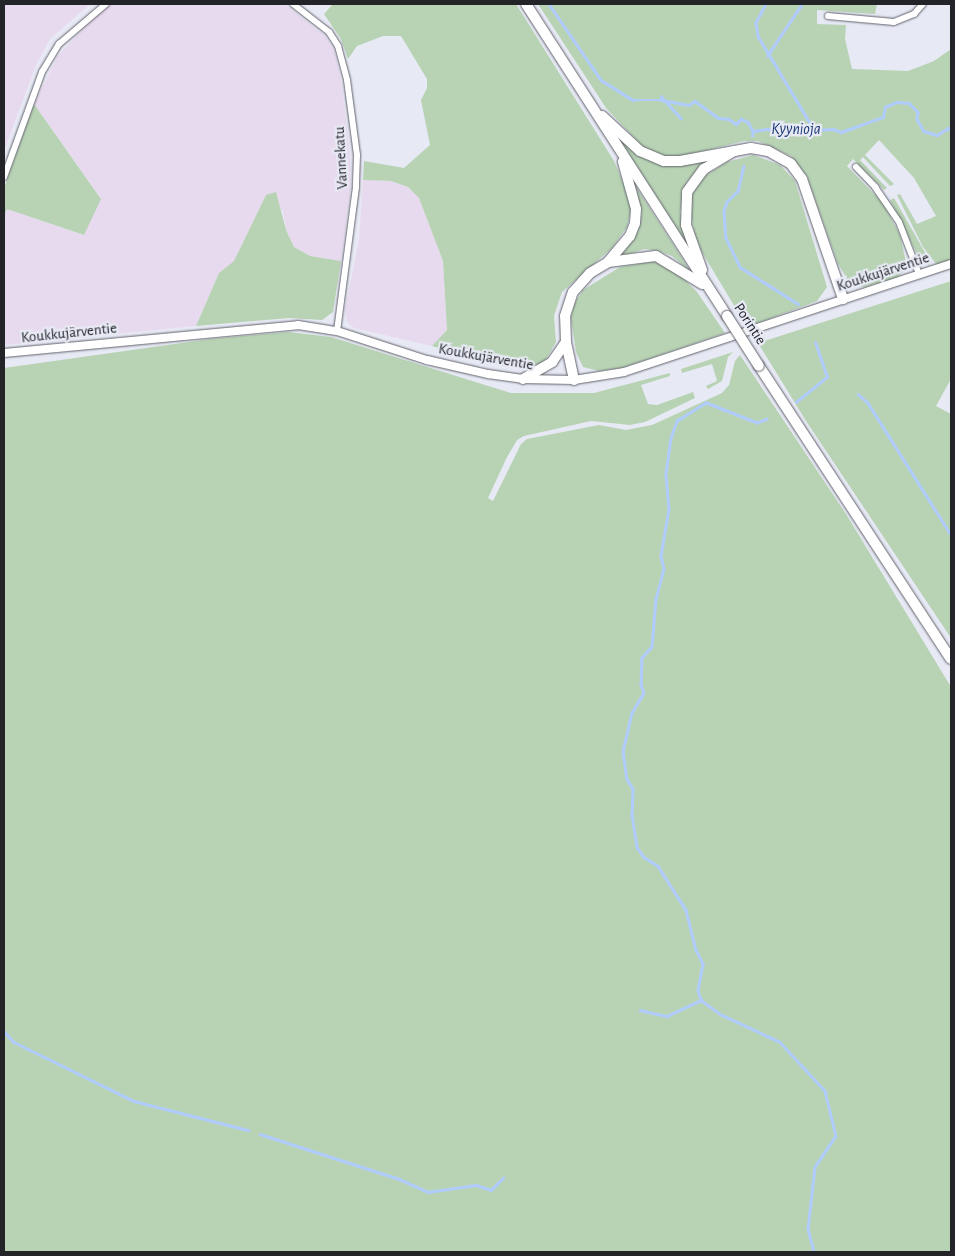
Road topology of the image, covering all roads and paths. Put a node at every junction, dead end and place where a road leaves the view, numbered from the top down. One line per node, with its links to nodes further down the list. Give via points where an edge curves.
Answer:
1 (106, 4): 10 (street, via 60,44 42,72)
2 (293, 4): 16 (street, Vannekatu, via 329,32 338,46 357,154 356,187)
3 (526, 4): 6 (highway, Porintie)
4 (923, 4): 5 (street, via 914,14 894,22)
5 (828, 16)
6 (592, 108): 7 (highway, Porintie); 8 (highway, via 640,151 656,159 680,161)
7 (620, 151): 11 (highway, via 636,209 630,236); 14 (highway, Porintie)
8 (734, 151): 14 (highway, via 698,175 685,203 686,225); 15 (highway, via 751,148 768,151 798,172)
9 (856, 167): 13 (street, via 880,192 899,222)
10 (4, 177)
11 (608, 262): 14 (highway, via 656,256); 17 (highway, via 584,279 570,297 565,316)
12 (951, 264): 13 (street, Koukkujärventie)
13 (918, 274): 15 (street, Koukkujärventie)
14 (709, 289): 21 (highway, Porintie, bridge)
15 (843, 299): 20 (street, Koukkujärventie, via 624,372)
16 (337, 332): 18 (street, Koukkujärventie, via 274,325); 19 (street, Koukkujärventie, via 426,360)
17 (566, 342): 19 (highway, via 552,362); 20 (highway)
18 (4, 353)
19 (523, 380): 20 (street, Koukkujärventie)
20 (574, 380)
21 (951, 659)

